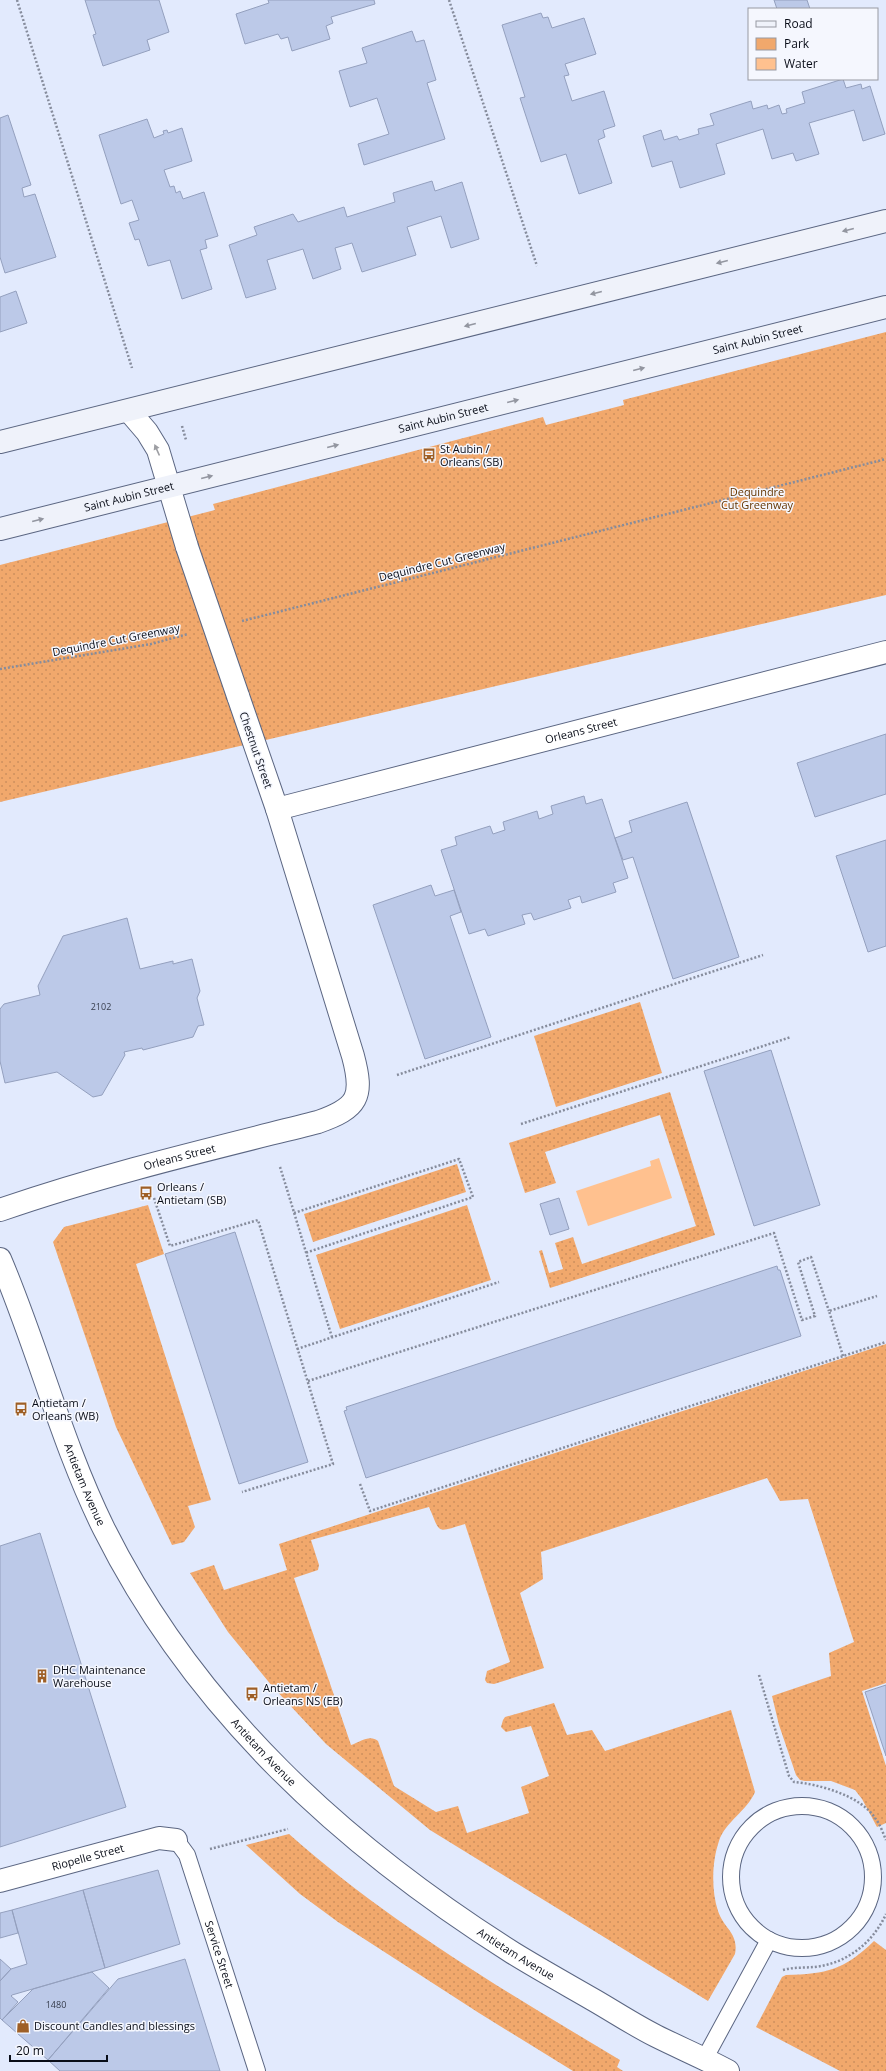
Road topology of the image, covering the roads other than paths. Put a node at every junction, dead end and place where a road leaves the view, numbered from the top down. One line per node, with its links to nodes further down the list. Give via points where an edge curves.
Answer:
1 (886, 221): 3 (main road, one-way to 3)
2 (886, 307): 5 (main road, Saint Aubin Street, one-way to 2)
3 (129, 411): 4 (main road); 5 (street, Chestnut Street, one-way to 3, via 158,450)
4 (0, 442)
5 (169, 487): 6 (main road, Saint Aubin Street, one-way to 5); 8 (street, Chestnut Street, bridge)
6 (0, 529)
7 (886, 652): 8 (street, Orleans Street)
8 (276, 809): 9 (street, Chestnut Street, via 355,1064 359,1079)
9 (356, 1100): 10 (street, Orleans Street, via 340,1114 318,1122 137,1167 57,1190)
10 (0, 1210)
11 (0, 1259): 12 (street, Antietam Avenue)
12 (7, 1294): 16 (street, Antietam Avenue, via 103,1527 129,1577 159,1625 227,1715 305,1796 417,1888 514,1954 654,2035)
13 (176, 1840): 14 (street, Riopelle Street, via 159,1838); 17 (lane, Service Street, via 187,1855)
14 (0, 1881)
15 (769, 1940): 15 (lane, via 786,1946 820,1946 836,1940 851,1929 862,1916 870,1900 873,1883 872,1865 867,1848 846,1820 815,1806 780,1808 763,1817 749,1829 738,1844 731,1874 734,1898 742,1915 754,1930); 16 (lane)
16 (705, 2058): 18 (street, Antietam Avenue)
17 (257, 2071)
18 (728, 2071)

